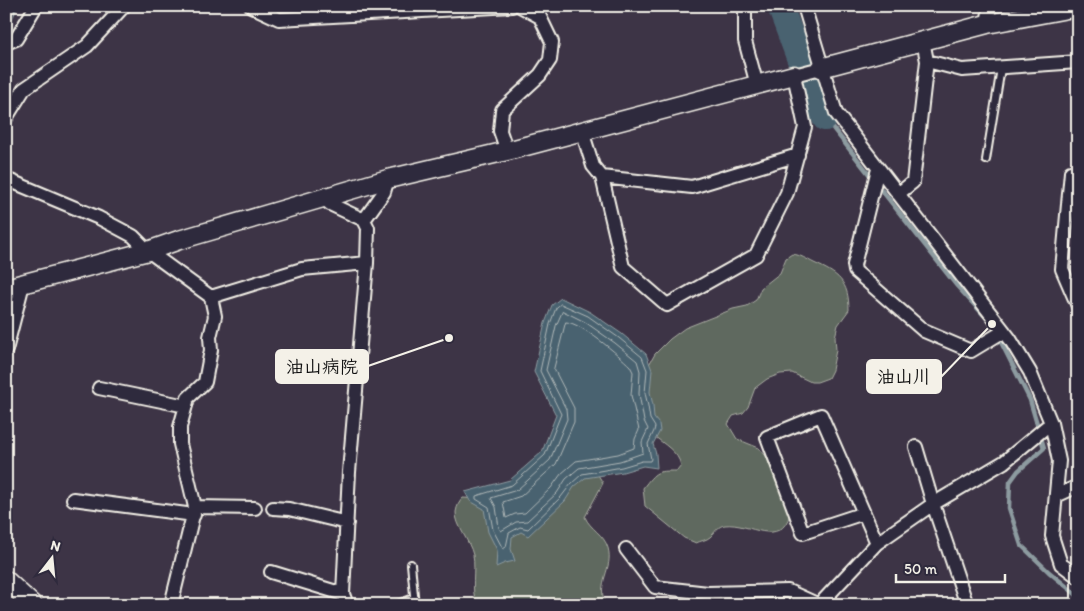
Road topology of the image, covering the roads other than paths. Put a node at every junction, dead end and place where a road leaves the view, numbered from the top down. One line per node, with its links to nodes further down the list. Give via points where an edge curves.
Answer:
1 (36, 6): 12 (street, via 16,39)
2 (124, 6): 19 (street, via 87,46 24,89)
3 (251, 6): 4 (street, via 279,19)
4 (512, 6)
5 (520, 6): 21 (street, via 540,17 552,42 550,60 540,75 502,110 500,130)
6 (744, 6): 18 (street, via 746,41)
7 (804, 6): 15 (street)
8 (990, 6): 10 (street)
9 (1078, 7): 10 (street)
10 (986, 24): 11 (street)
11 (922, 41): 13 (street); 15 (street)
12 (6, 43)
13 (927, 61): 16 (street, via 962,70); 29 (street, via 913,182)
14 (1078, 62): 16 (street)
15 (821, 68): 17 (street); 24 (street, via 836,113)
16 (1001, 68): 23 (lane)
17 (794, 75): 18 (street); 22 (street, via 806,127)
18 (757, 85): 20 (street)
19 (6, 118)
20 (582, 131): 21 (street); 26 (street, via 593,166)
21 (507, 152): 28 (street)
22 (798, 154): 26 (street, via 692,186); 26 (street, via 787,193 756,255 667,305 623,267)
23 (986, 160)
24 (878, 169): 29 (street); 37 (street, via 854,264 855,271 924,331 972,351)
25 (1078, 171): 36 (street, via 1071,172 1062,270)
26 (602, 176)
27 (6, 179): 32 (street, via 99,218 133,236)
28 (388, 179): 30 (street); 31 (street, via 384,192)
29 (898, 194): 37 (street)
30 (322, 197): 31 (street); 32 (street)
31 (364, 220): 33 (street, via 368,228)
32 (148, 251): 34 (street); 35 (street)
33 (367, 263): 35 (street, via 302,269); 51 (street)
34 (15, 286): 38 (street)
35 (211, 297): 40 (street, via 215,316 205,382 188,398)
36 (1078, 306)
37 (998, 334): 41 (street, via 1030,372)
38 (6, 350)
39 (99, 388): 40 (street)
40 (186, 406): 49 (street, via 180,427 180,444)
41 (1051, 423): 44 (street, via 1059,461); 46 (street, via 1004,462)
42 (916, 447): 46 (street)
43 (1078, 486): 44 (street)
44 (1056, 496): 56 (street, via 1052,536 1062,564)
45 (73, 499): 49 (street)
46 (933, 504): 52 (street); 66 (street)
47 (256, 508): 49 (street)
48 (274, 508): 51 (street)
49 (194, 511): 62 (street)
50 (864, 513): 50 (street, via 821,415 767,437 803,533); 52 (street)
51 (347, 523): 59 (street)
52 (877, 543): 65 (street)
53 (626, 549): 58 (street, via 655,587)
54 (411, 564): 60 (lane)
55 (271, 572): 59 (street)
56 (1077, 576)
57 (6, 580): 61 (street)
58 (708, 593): 64 (street); 65 (street, via 788,591)
59 (345, 600)
60 (415, 601): 63 (lane)
61 (24, 602)
62 (171, 605)
63 (395, 605)
64 (700, 605)
65 (819, 605)
66 (967, 605)

